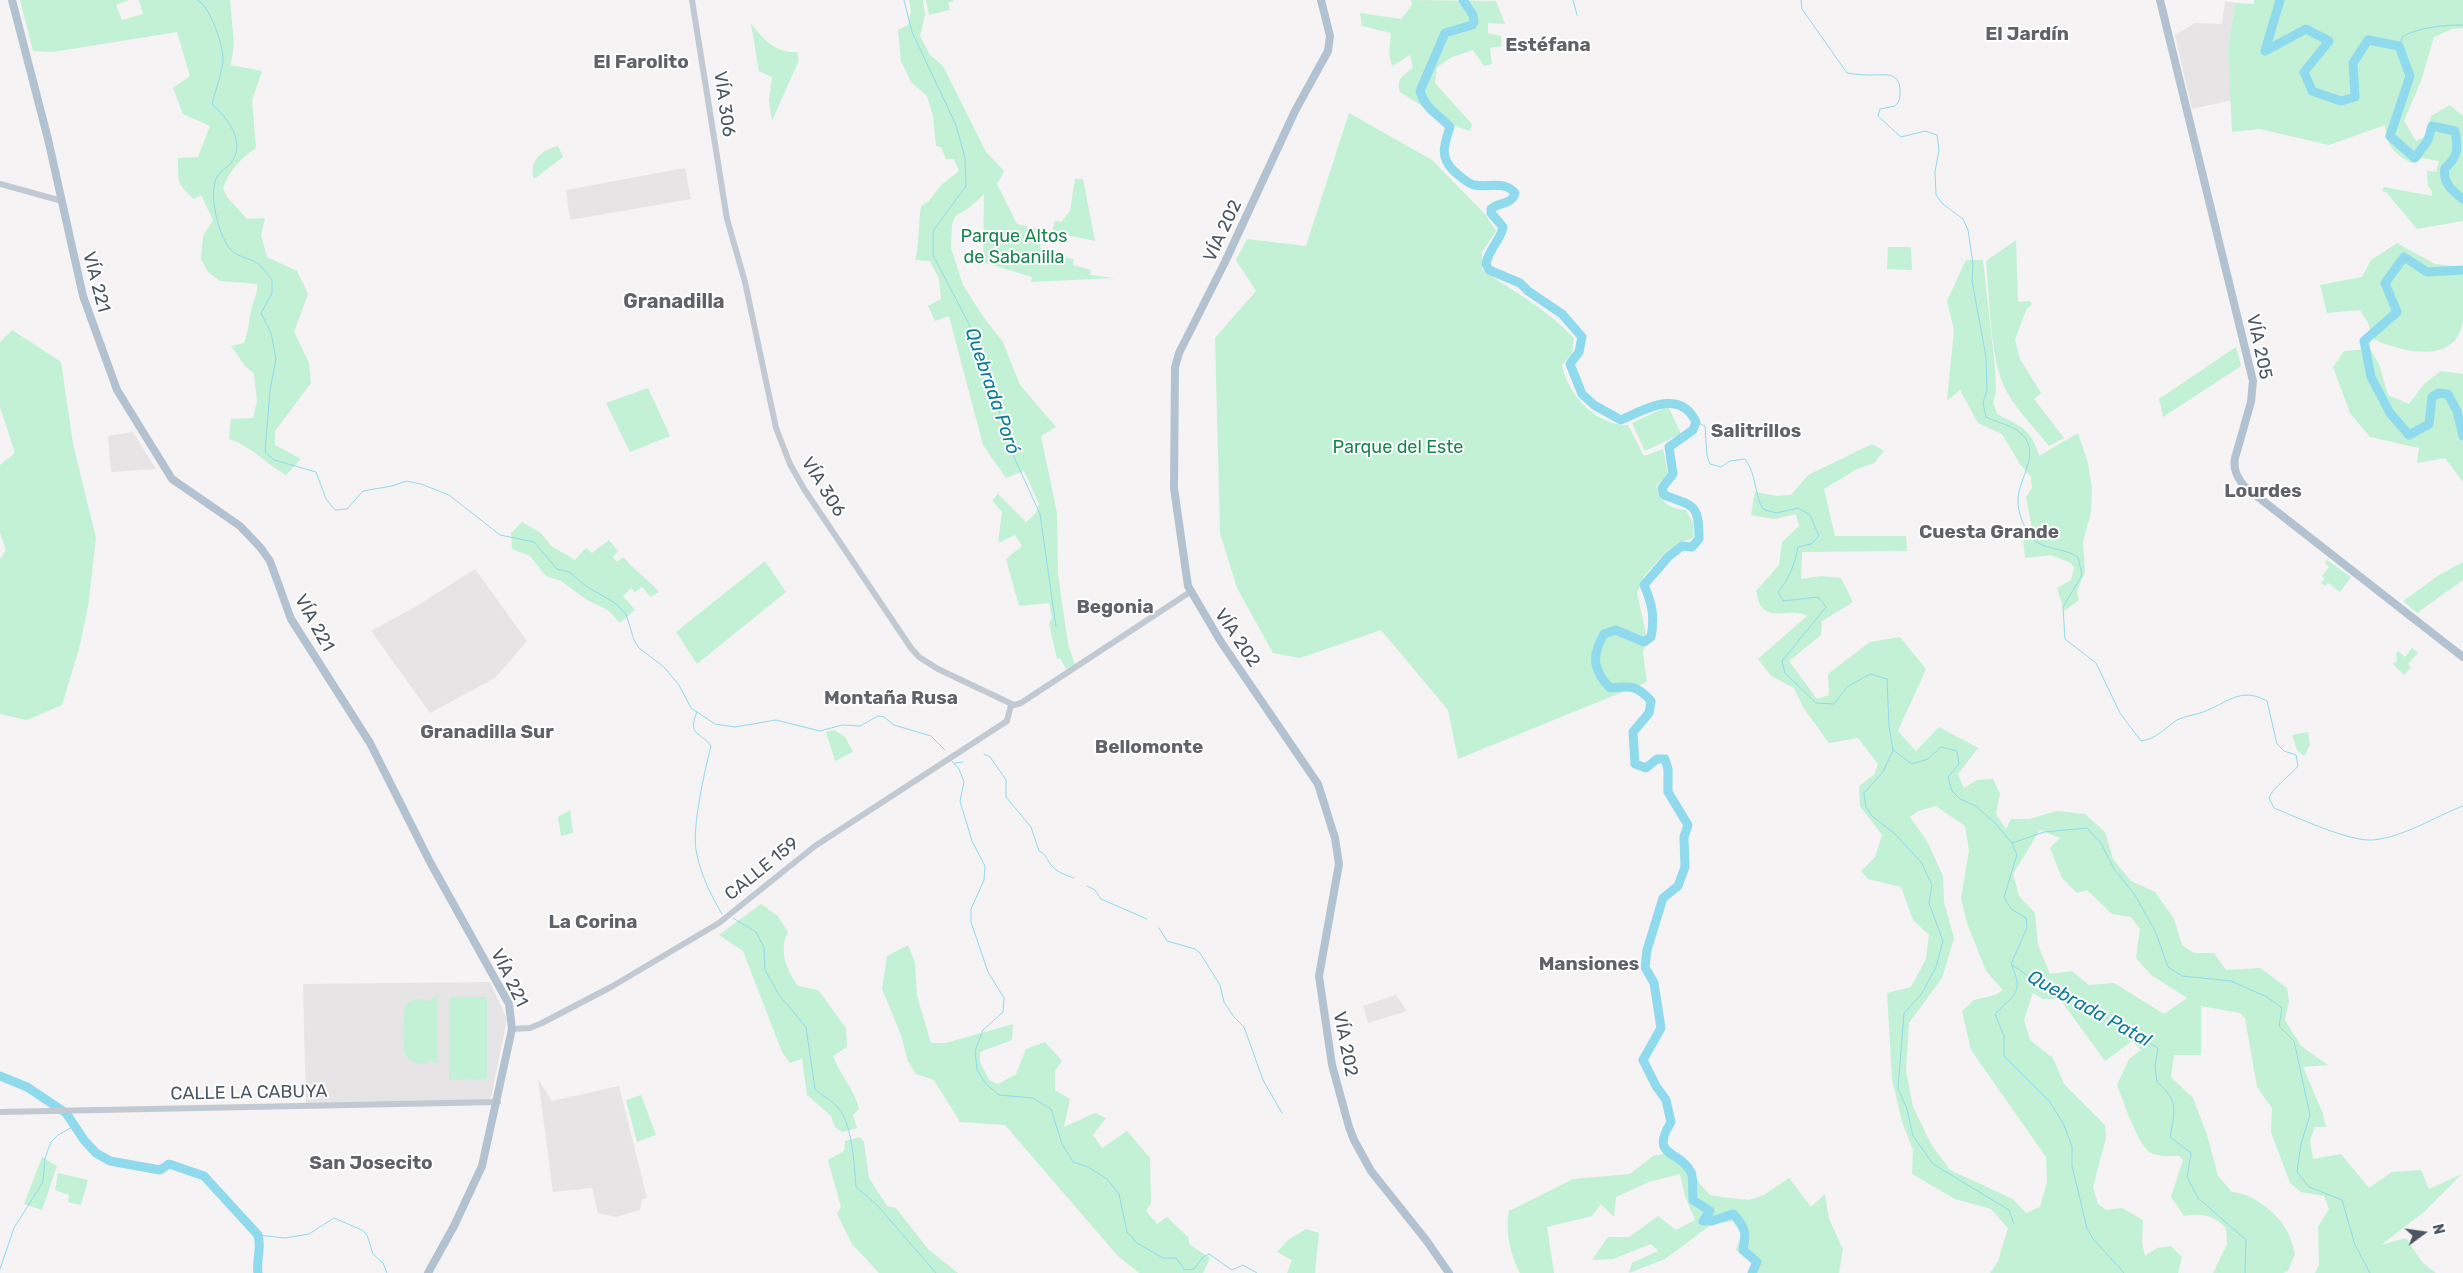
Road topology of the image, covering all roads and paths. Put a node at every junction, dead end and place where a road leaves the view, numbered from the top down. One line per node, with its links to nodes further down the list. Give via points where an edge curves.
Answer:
1 (12, 0): 6 (main road, VÍA 221)
2 (692, 0): 9 (street, VÍA 306, via 727,219 745,282 776,428 790,464 892,623 919,657)
3 (1321, 0): 7 (main road, VÍA 202, via 1330,36 1328,51 1295,111 1226,262 1189,330 1175,367 1174,488)
4 (2160, 0): 8 (main road, VÍA 205, via 2253,381 2251,402 2235,458 2238,479)
5 (0, 184): 6 (street)
6 (62, 201): 10 (main road, VÍA 221, via 86,304 126,408 172,479 240,526 270,561 291,619 370,744 430,862 509,1004)
7 (1190, 592): 9 (street, via 1021,703); 14 (main road, VÍA 202, via 1318,784 1335,838 1339,864 1319,976 1332,1065 1354,1140 1362,1155)
8 (2463, 657)
9 (1011, 705): 10 (street, CALLE 159, via 1007,721 815,846 713,926 611,987 542,1023 530,1028)
10 (512, 1029): 11 (main road, VÍA 221)
11 (498, 1102): 12 (street, CALLE LA CABUYA); 13 (main road, VÍA 221, via 478,1179)
12 (0, 1112)
13 (428, 1273)
14 (1449, 1273)

